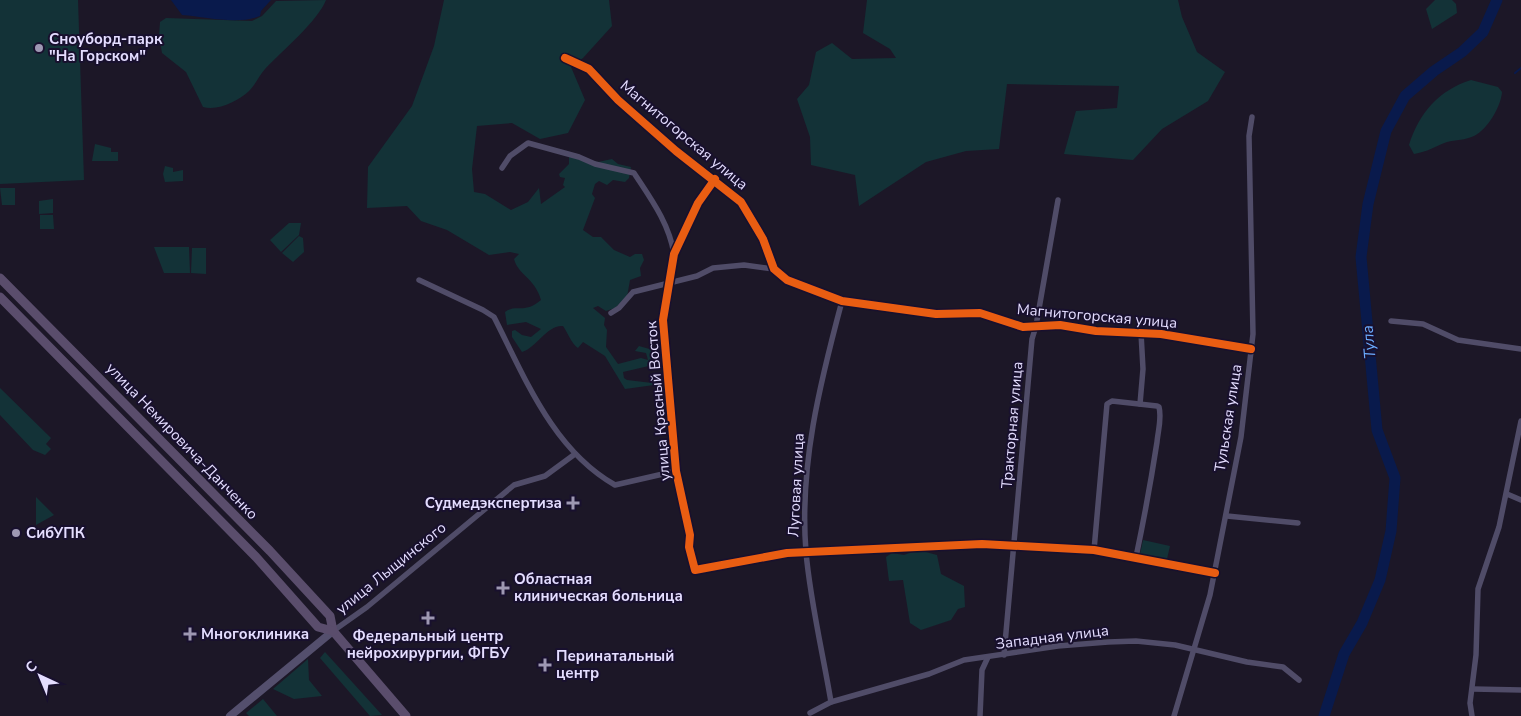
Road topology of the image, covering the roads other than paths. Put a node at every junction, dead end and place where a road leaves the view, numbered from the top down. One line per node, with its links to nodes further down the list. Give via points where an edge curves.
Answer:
1 (565, 58): 4 (street, Магнитогорская улица, via 589,69 618,100 676,151)
2 (1252, 117): 17 (street, Тульская улица, via 1249,136)
3 (502, 168): 6 (street, via 510,156 528,143 634,173 662,216 672,238)
4 (714, 179): 6 (street, улица Красный Восток, via 698,203); 7 (street, Магнитогорская улица, via 742,202 753,218)
5 (1058, 200): 15 (street, Тракторная улица)
6 (674, 254): 10 (street, улица Красный Восток)
7 (774, 270): 10 (street, via 728,265); 12 (street, Магнитогорская улица, via 787,280)
8 (0, 278): 32 (main road, улица Немировича-Данченко, via 270,551 330,616)
9 (419, 280): 21 (street, via 494,317 543,413)
10 (669, 283): 13 (street, via 633,292); 22 (street, улица Красный Восток, via 663,320)
11 (0, 297): 32 (main road, улица Немировича-Данченко, via 256,557 318,627)
12 (842, 301): 15 (street, Магнитогорская улица, via 936,314 980,313 1023,327); 29 (street, Луговая улица, via 812,422 806,480)
13 (611, 313)
14 (1391, 321): 18 (street, via 1423,324 1458,340)
15 (1036, 326): 16 (street, Магнитогорская улица, via 1060,325); 27 (street, Тракторная улица, via 1032,339)
16 (1141, 333): 17 (street, Магнитогорская улица); 19 (street, via 1143,369)
17 (1251, 349): 25 (street, Тульская улица, via 1241,437)
18 (1521, 349)
19 (1140, 404): 28 (street, via 1112,401 1107,404); 30 (street, via 1157,406 1160,416 1150,491)
20 (1521, 421): 23 (street, via 1508,474)
21 (575, 454): 22 (street, via 598,475 615,485); 32 (street, улица Лыщинского, via 545,476 514,485 367,607)
22 (676, 471): 29 (street, улица Красный Восток, via 695,570)
23 (1507, 494): 24 (street); 37 (street, via 1478,589)
24 (1521, 500)
25 (1226, 516): 26 (street); 31 (street, Тульская улица)
26 (1298, 523)
27 (1015, 544): 28 (street); 29 (street); 34 (street, Тракторная улица)
28 (1094, 550): 30 (street)
29 (806, 552): 39 (street, Луговая улица)
30 (1136, 557): 31 (street)
31 (1215, 573): 33 (street, Тульская улица)
32 (333, 631): 41 (street, улица Лыщинского); 42 (main road, улица Немировича-Данченко)
33 (1194, 651): 34 (street, Западная улица, via 1136,640 1058,646); 36 (street, Западная улица, via 1283,667); 44 (street, Тульская улица)
34 (1004, 655): 35 (street, Западная улица)
35 (988, 657): 39 (street, Западная улица, via 964,660 929,674); 43 (street, via 982,670)
36 (1298, 680)
37 (1473, 689): 38 (street); 45 (street)
38 (1521, 690)
39 (831, 702): 40 (street, Западная улица)
40 (810, 713)
41 (230, 716)
42 (406, 716)
43 (980, 716)
44 (1174, 716)
45 (1472, 716)

